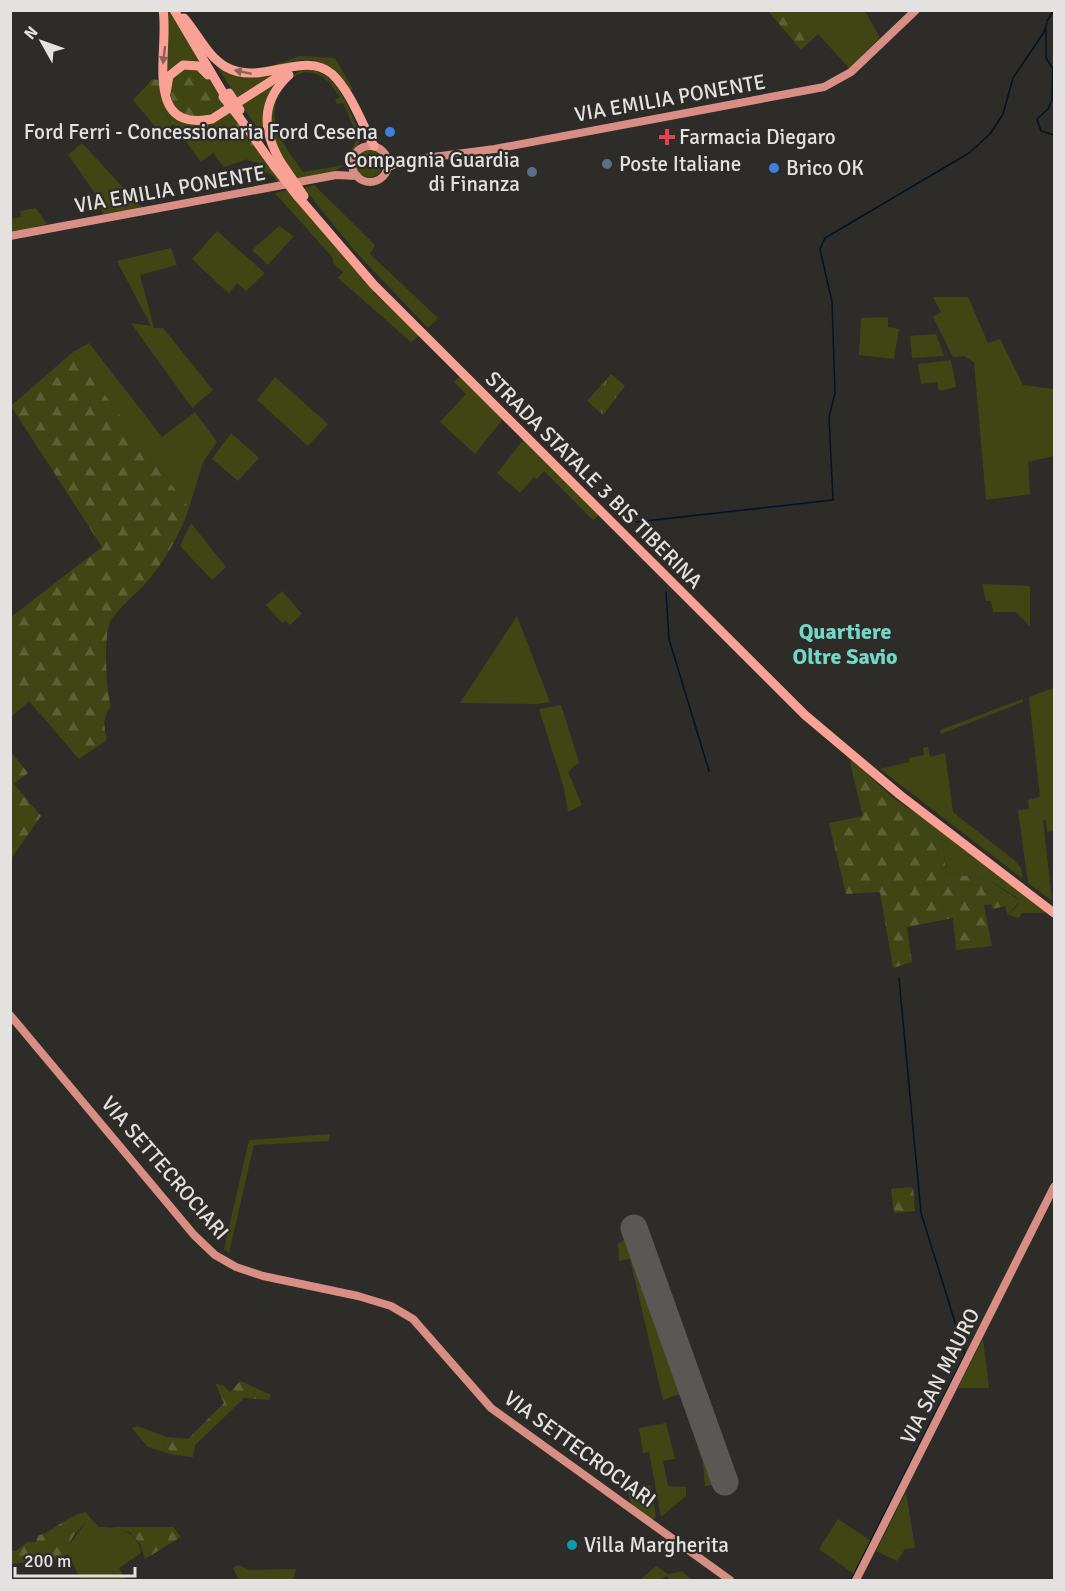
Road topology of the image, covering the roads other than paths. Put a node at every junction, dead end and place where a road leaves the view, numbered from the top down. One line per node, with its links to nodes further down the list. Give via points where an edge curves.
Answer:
1 (163, 10): 7 (highway, one-way to 7, via 166,39 161,76)
2 (174, 10): 6 (highway)
3 (916, 10): 10 (main road, VIA EMILIA PONENTE, via 850,72 824,87 495,149)
4 (182, 14): 5 (highway, one-way to 4, via 264,74 236,72 215,59); 6 (highway)
5 (300, 66): 7 (highway, via 212,119 200,122 178,114); 8 (highway, via 322,68 339,82 367,134); 11 (highway, via 277,87 267,106 266,131)
6 (226, 95): 7 (highway, via 199,66 190,64 175,69 169,76); 11 (highway, bridge)
7 (166, 98)
8 (369, 146): 9 (main road); 12 (main road, via 355,154)
9 (386, 156): 10 (main road, VIA EMILIA PONENTE); 13 (main road)
10 (402, 161): 13 (main road, VIA EMILIA PONENTE)
11 (277, 163): 17 (highway, STRADA STATALE 3 BIS TIBERINA, bridge, via 302,198 378,282 495,403 809,712)
12 (352, 165): 14 (main road, VIA EMILIA PONENTE); 15 (main road)
13 (387, 168): 15 (main road, via 374,181)
14 (336, 175): 15 (main road, VIA EMILIA PONENTE); 16 (main road, VIA EMILIA PONENTE)
15 (357, 176)
16 (10, 236)
17 (1013, 879): 18 (highway, STRADA STATALE 3 BIS TIBERINA); 19 (highway, STRADA STATALE 3 BIS TIBERINA)
18 (1054, 908)
19 (1054, 914)
20 (10, 1015): 22 (main road, VIA SETTECROCIARI, via 215,1255 263,1276 358,1296 391,1306 412,1318 491,1408)
21 (1054, 1187): 23 (main road, VIA SAN MAURO)
22 (730, 1581)
23 (856, 1581)

